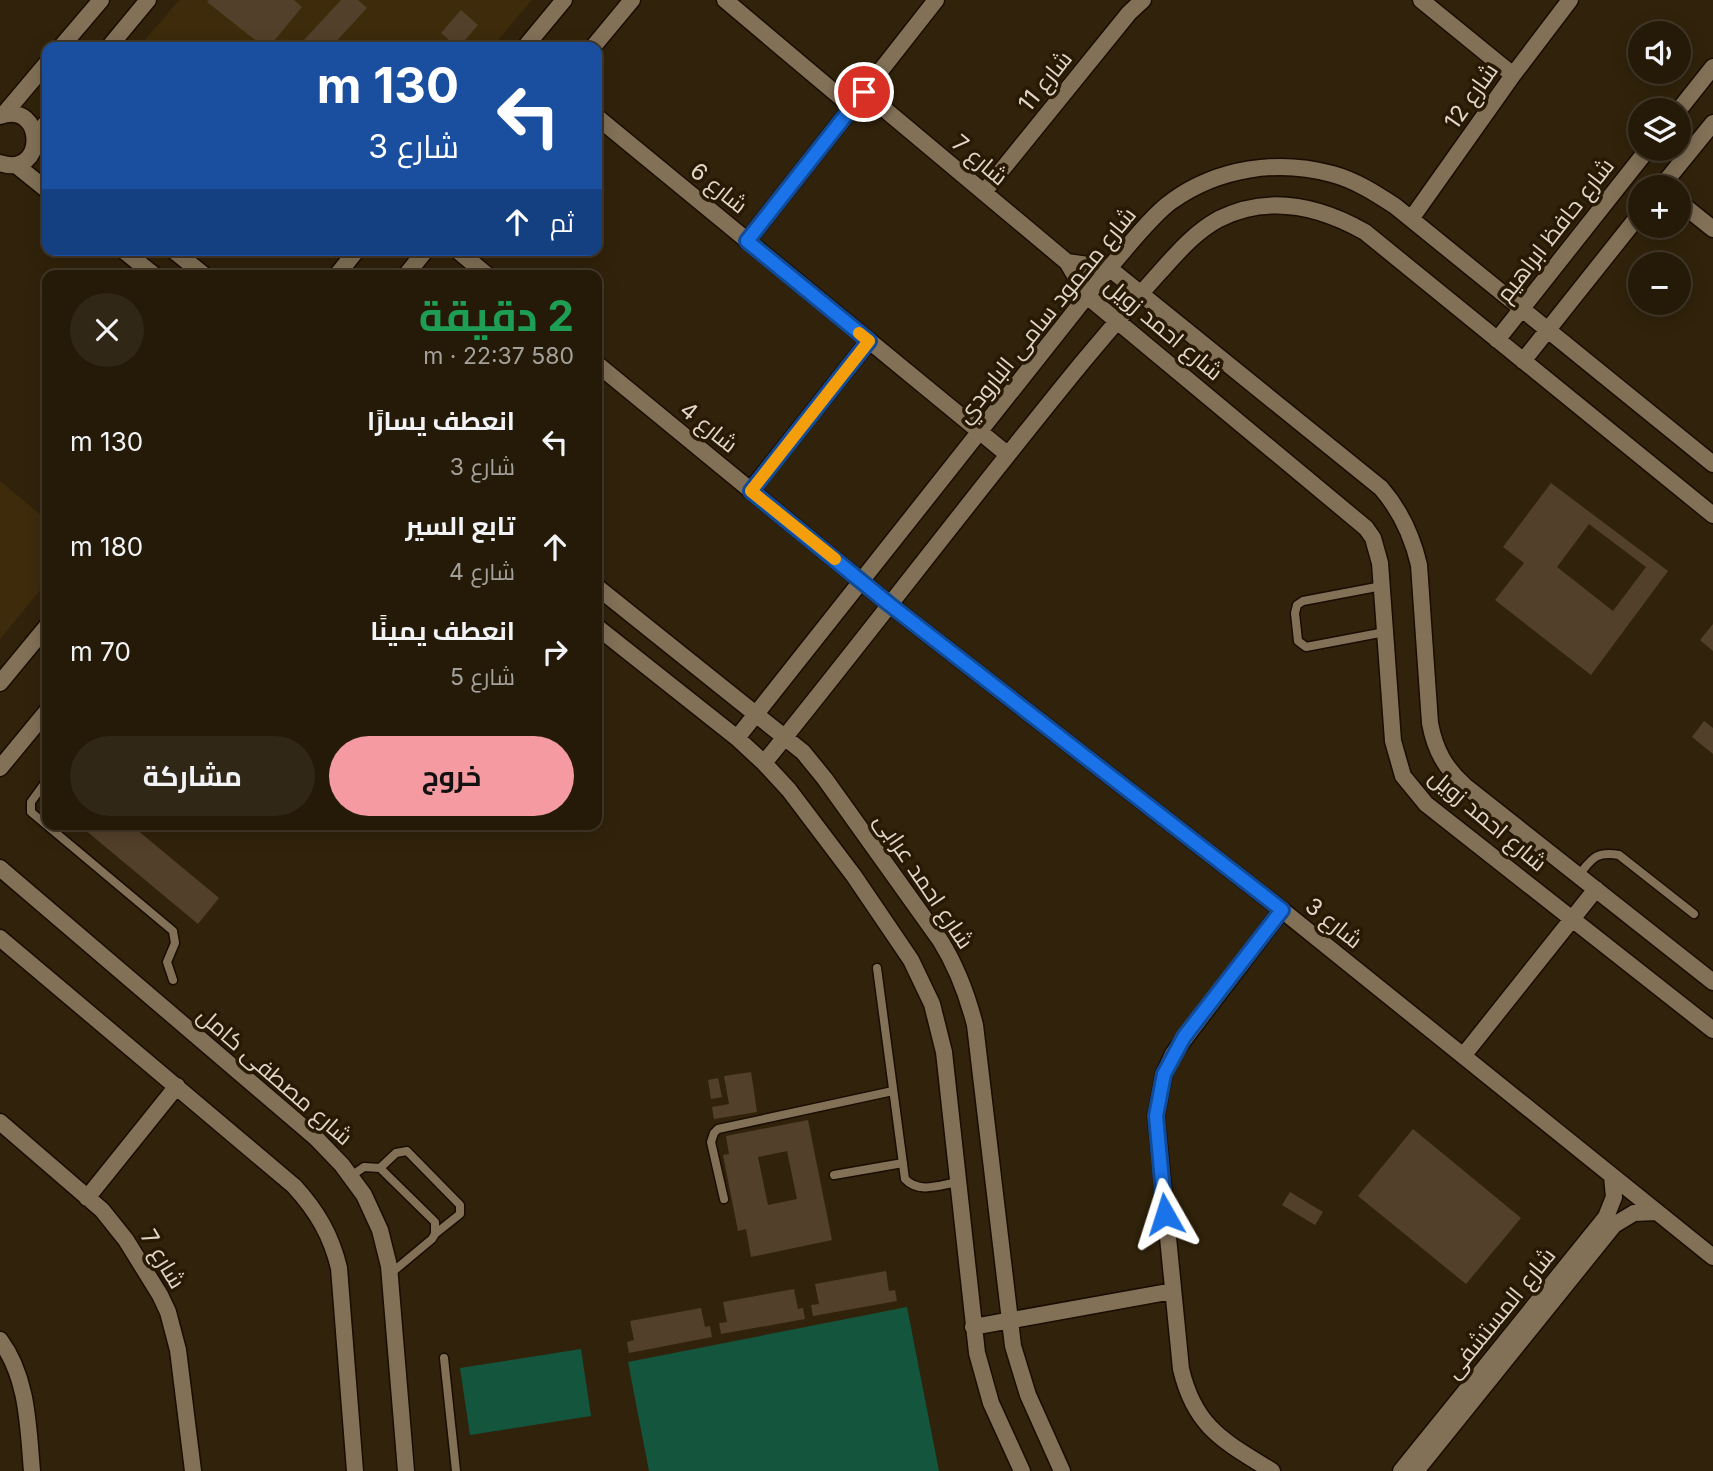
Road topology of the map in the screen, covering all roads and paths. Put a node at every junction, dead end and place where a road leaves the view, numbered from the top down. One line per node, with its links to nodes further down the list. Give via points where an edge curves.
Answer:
1 (101, 0): 10 (street)
2 (148, 0): 11 (street)
3 (564, 0): 12 (street)
4 (632, 0): 13 (street)
5 (725, 0): 19 (street)
6 (936, 0): 17 (street)
7 (1143, 0): 28 (street, شارع 11)
8 (1421, 0): 16 (street)
9 (1570, 0): 16 (street, شارع 12)
10 (65, 42)
11 (113, 42)
12 (528, 42)
13 (597, 42)
14 (1713, 67): 18 (street)
15 (42, 69): 20 (street)
16 (1513, 75): 30 (street, شارع 12)
17 (864, 92): 19 (street); 28 (street, شارع 7)
18 (1688, 98)
19 (852, 107): 33 (street)
20 (2, 115): 23 (street, via 28,121)
21 (602, 121): 33 (street, شارع 6)
22 (1713, 122): 26 (street)
23 (39, 143): 25 (street, via 30,156)
24 (1638, 161): 48 (street, شارع حافظ ابراهيم)
25 (6, 167): 27 (street)
26 (1671, 175)
27 (42, 187)
28 (984, 192): 39 (street, شارع 7)
29 (1691, 211): 32 (street)
30 (1411, 219): 40 (street, شارع محمود سامى البارودي, via 1365,187 1334,174 1300,167 1265,167 1210,180 1169,202); 48 (street, شارع محمود سامى البارودي)
31 (1628, 229): 50 (street)
32 (1713, 229)
33 (747, 241): 52 (street, شارع 6)
34 (130, 256): 41 (street)
35 (180, 256): 42 (street)
36 (352, 256): 43 (street)
37 (421, 256): 44 (street)
38 (464, 256): 45 (street)
39 (1068, 262): 40 (street, شارع احمد زويل); 47 (street, شارع احمد زويل)
40 (1109, 268): 46 (street, شارع احمد زويل); 47 (street, شارع محمود سامى البارودي)
41 (148, 270)
42 (198, 270)
43 (341, 270)
44 (410, 270)
45 (481, 270)
46 (1140, 294): 49 (street); 51 (street, via 1194,235 1220,219 1269,206 1309,208 1339,217 1365,232); 78 (street, شارع احمد زويل, via 1393,501 1414,542 1419,565 1430,723 1441,759 1465,786)
47 (1087, 296): 49 (street, شارع احمد زويل); 55 (street, شارع محمود سامى البارودي)
48 (1521, 309): 50 (street, شارع محمود سامى البارودي); 51 (street, شارع حافظ ابراهيم)
49 (1116, 321): 56 (street); 61 (street, شارع احمد زويل, via 1366,528 1377,550)
50 (1547, 330): 53 (street); 57 (street, شارع محمود سامى البارودي)
51 (1497, 340): 53 (street)
52 (869, 341): 55 (street, شارع 6); 58 (street)
53 (1522, 361): 59 (street)
54 (602, 368): 58 (street, شارع 4)
55 (979, 431): 56 (street, شارع 6); 60 (street, شارع محمود سامى البارودي)
56 (1007, 454): 63 (street)
57 (1713, 464)
58 (751, 491): 60 (street, شارع 4)
59 (1713, 515)
60 (861, 581): 63 (street, شارع 4); 68 (street, شارع محمود سامى البارودي)
61 (1382, 586): 66 (street, شارع احمد زويل); 66 (lane, via 1303,601 1294,613 1298,641 1306,647)
62 (602, 591): 68 (street, شارع احمد عرابى)
63 (889, 604): 70 (street); 80 (street, شارع 3)
64 (602, 631): 71 (street)
65 (42, 632): 67 (street)
66 (1385, 632): 82 (street, شارع احمد زويل, via 1393,741 1403,776 1426,804)
67 (0, 683)
68 (757, 714): 70 (street, شارع احمد عرابى); 71 (street, شارع محمود سامى البارودي)
69 (42, 717): 73 (street)
70 (786, 737): 72 (street); 105 (street, شارع احمد عرابى, via 838,796 940,940 962,981 975,1025)
71 (737, 738): 72 (street)
72 (764, 763): 97 (street, via 854,876 923,981 940,1028)
73 (0, 768)
74 (42, 787): 75 (lane, via 31,802 31,812)
75 (42, 821)
76 (52, 830): 85 (lane, via 173,931 175,943 167,962)
77 (0, 869): 95 (street, شارع مصطفى كامل, via 316,1138)
78 (1578, 876): 79 (street, شارع احمد زويل); 81 (lane, via 1595,856 1619,855)
79 (1596, 889): 82 (street); 86 (street, شارع احمد زويل)
80 (1282, 910): 88 (street, شارع 3); 104 (street, via 1184,1037 1158,1094 1156,1126)
81 (1694, 914)
82 (1572, 919): 87 (street, شارع احمد زويل); 88 (street)
83 (0, 938): 89 (street)
84 (877, 968): 90 (lane)
85 (173, 980)
86 (1713, 982)
87 (1713, 1030)
88 (1463, 1056): 96 (street, شارع 3)
89 (177, 1086): 98 (street); 111 (street, via 294,1186 323,1223 340,1268)
90 (893, 1091): 92 (lane); 99 (lane, via 718,1129 711,1142)
91 (0, 1122): 98 (street, شارع 7)
92 (903, 1163): 94 (lane); 97 (lane, via 905,1179 918,1188)
93 (380, 1168): 95 (lane, via 364,1167); 101 (lane, via 435,1222); 101 (lane, via 396,1153 407,1152 460,1205 460,1214)
94 (834, 1175)
95 (351, 1176): 103 (street, شارع مصطفى كامل, via 380,1230)
96 (1612, 1176): 100 (street, شارع 3); 117 (street, شارع المستشفى, via 1614,1197 1606,1217)
97 (958, 1182): 106 (street)
98 (87, 1198): 110 (street, شارع 7, via 126,1240 168,1312 178,1350)
99 (724, 1199)
100 (1657, 1212): 102 (street, شارع 3); 118 (street, شارع المستشفى, via 1634,1213 1614,1225)
101 (435, 1234): 103 (lane)
102 (1713, 1257)
103 (390, 1274): 112 (street, شارع مصطفى كامل)
104 (1173, 1291): 105 (street); 116 (street, via 1181,1369 1195,1408 1222,1440)
105 (1009, 1321): 106 (street); 115 (street, شارع احمد عرابى, via 1028,1395)
106 (973, 1327): 114 (street, via 991,1403)
107 (0, 1340): 109 (street, via 21,1380)
108 (444, 1359): 113 (lane)
109 (32, 1471)
110 (193, 1471)
111 (355, 1471)
112 (406, 1471)
113 (456, 1471)
114 (1022, 1471)
115 (1062, 1471)
116 (1272, 1471)
117 (1401, 1471)
118 (1416, 1471)

